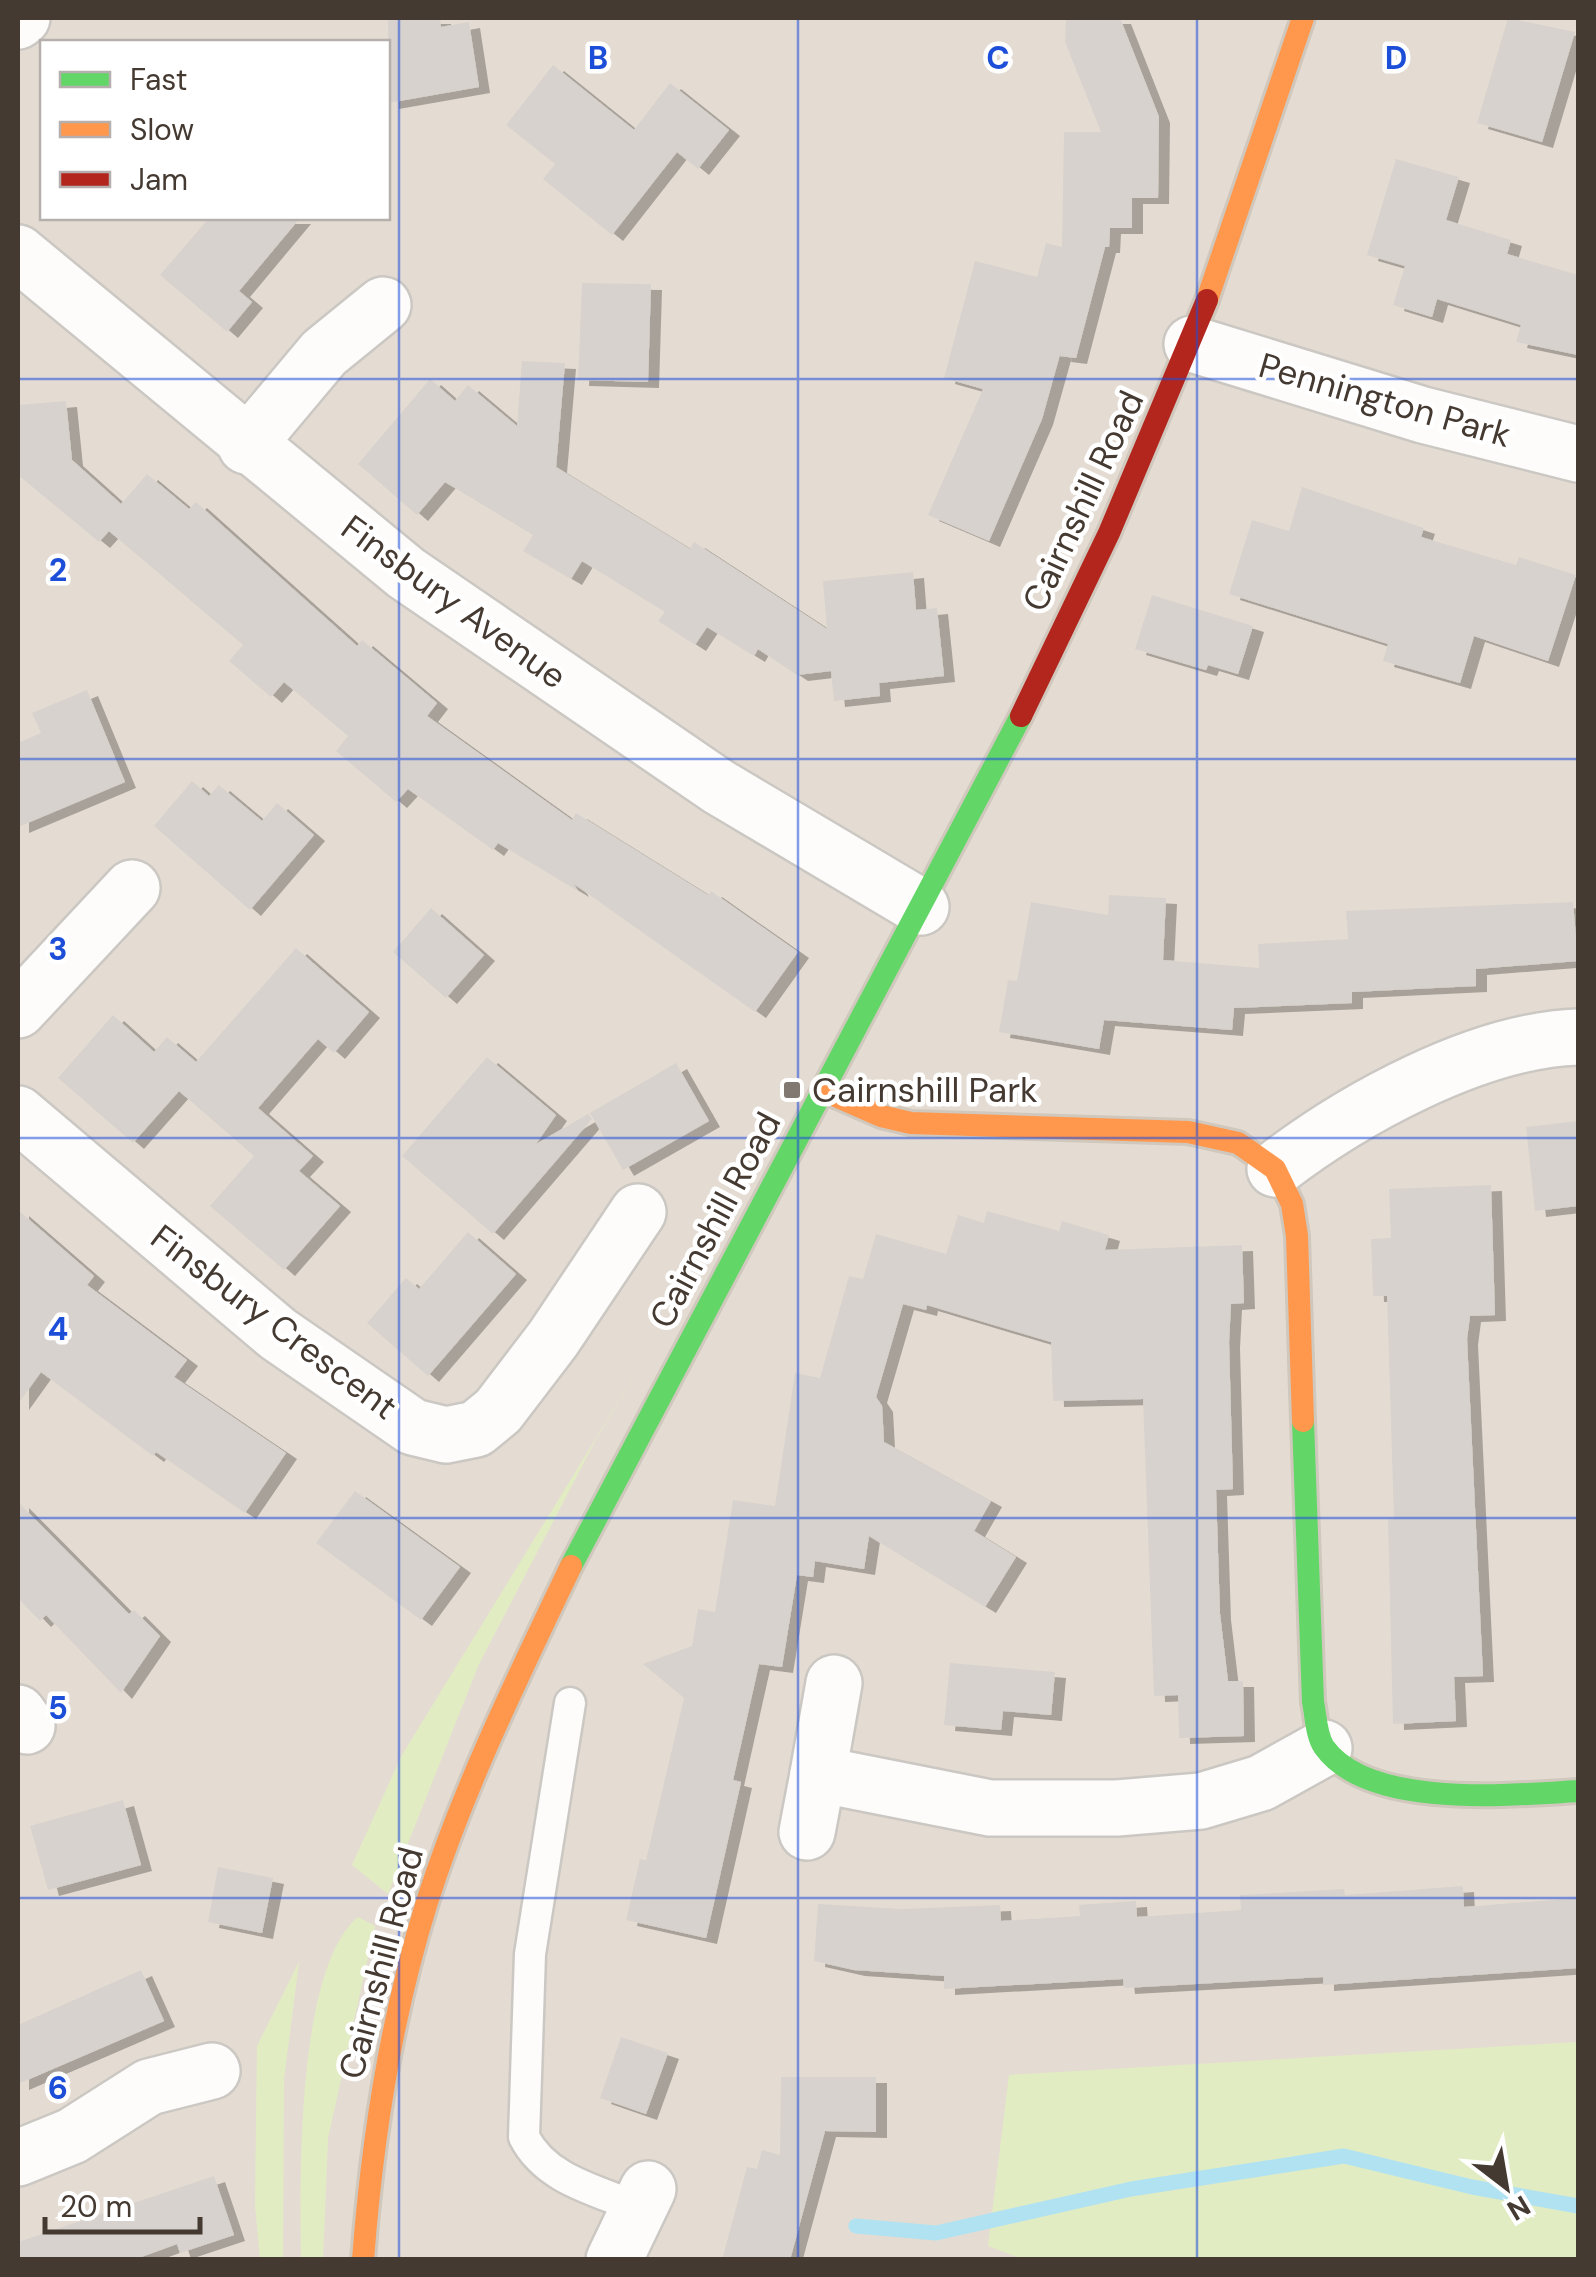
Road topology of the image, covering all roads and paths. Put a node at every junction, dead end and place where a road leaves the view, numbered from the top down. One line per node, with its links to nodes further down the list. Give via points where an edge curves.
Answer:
1 (1303, 18): 4 (street, Cairnshill Road)
2 (22, 264): 5 (street, Finsbury Avenue)
3 (383, 305): 5 (street, via 324,353)
4 (1192, 344): 6 (street, Pennington Park); 8 (street, Cairnshill Road, via 1027,705)
5 (246, 446): 8 (street, Finsbury Avenue, via 406,573 719,787)
6 (1578, 454)
7 (132, 888): 9 (street)
8 (921, 907): 11 (street, Cairnshill Road)
9 (18, 1010)
10 (1578, 1037): 13 (street, via 1545,1038 1427,1078 1332,1125)
11 (824, 1091): 13 (street, via 911,1123 1188,1132 1238,1144); 24 (street, Cairnshill Road, via 552,1602 458,1820 404,1984 370,2170)
12 (18, 1114): 14 (street, Finsbury Crescent, via 278,1334 413,1427 446,1434 476,1429 498,1411)
13 (1274, 1168): 17 (street, via 1292,1204 1297,1236 1312,1702)
14 (638, 1212)
15 (834, 1683): 18 (street)
16 (570, 1703): 23 (lane, via 530,1954 524,2136 534,2156 556,2174)
17 (1324, 1748): 18 (street, via 1261,1783 1201,1801 1117,1808 990,1808); 19 (street, via 1361,1776 1400,1790)
18 (818, 1774): 20 (street)
19 (1578, 1792)
20 (808, 1832)
21 (212, 2071): 22 (street, via 149,2087 72,2136)
22 (18, 2158)
23 (644, 2199): 25 (street)
24 (363, 2260)
25 (614, 2260)

